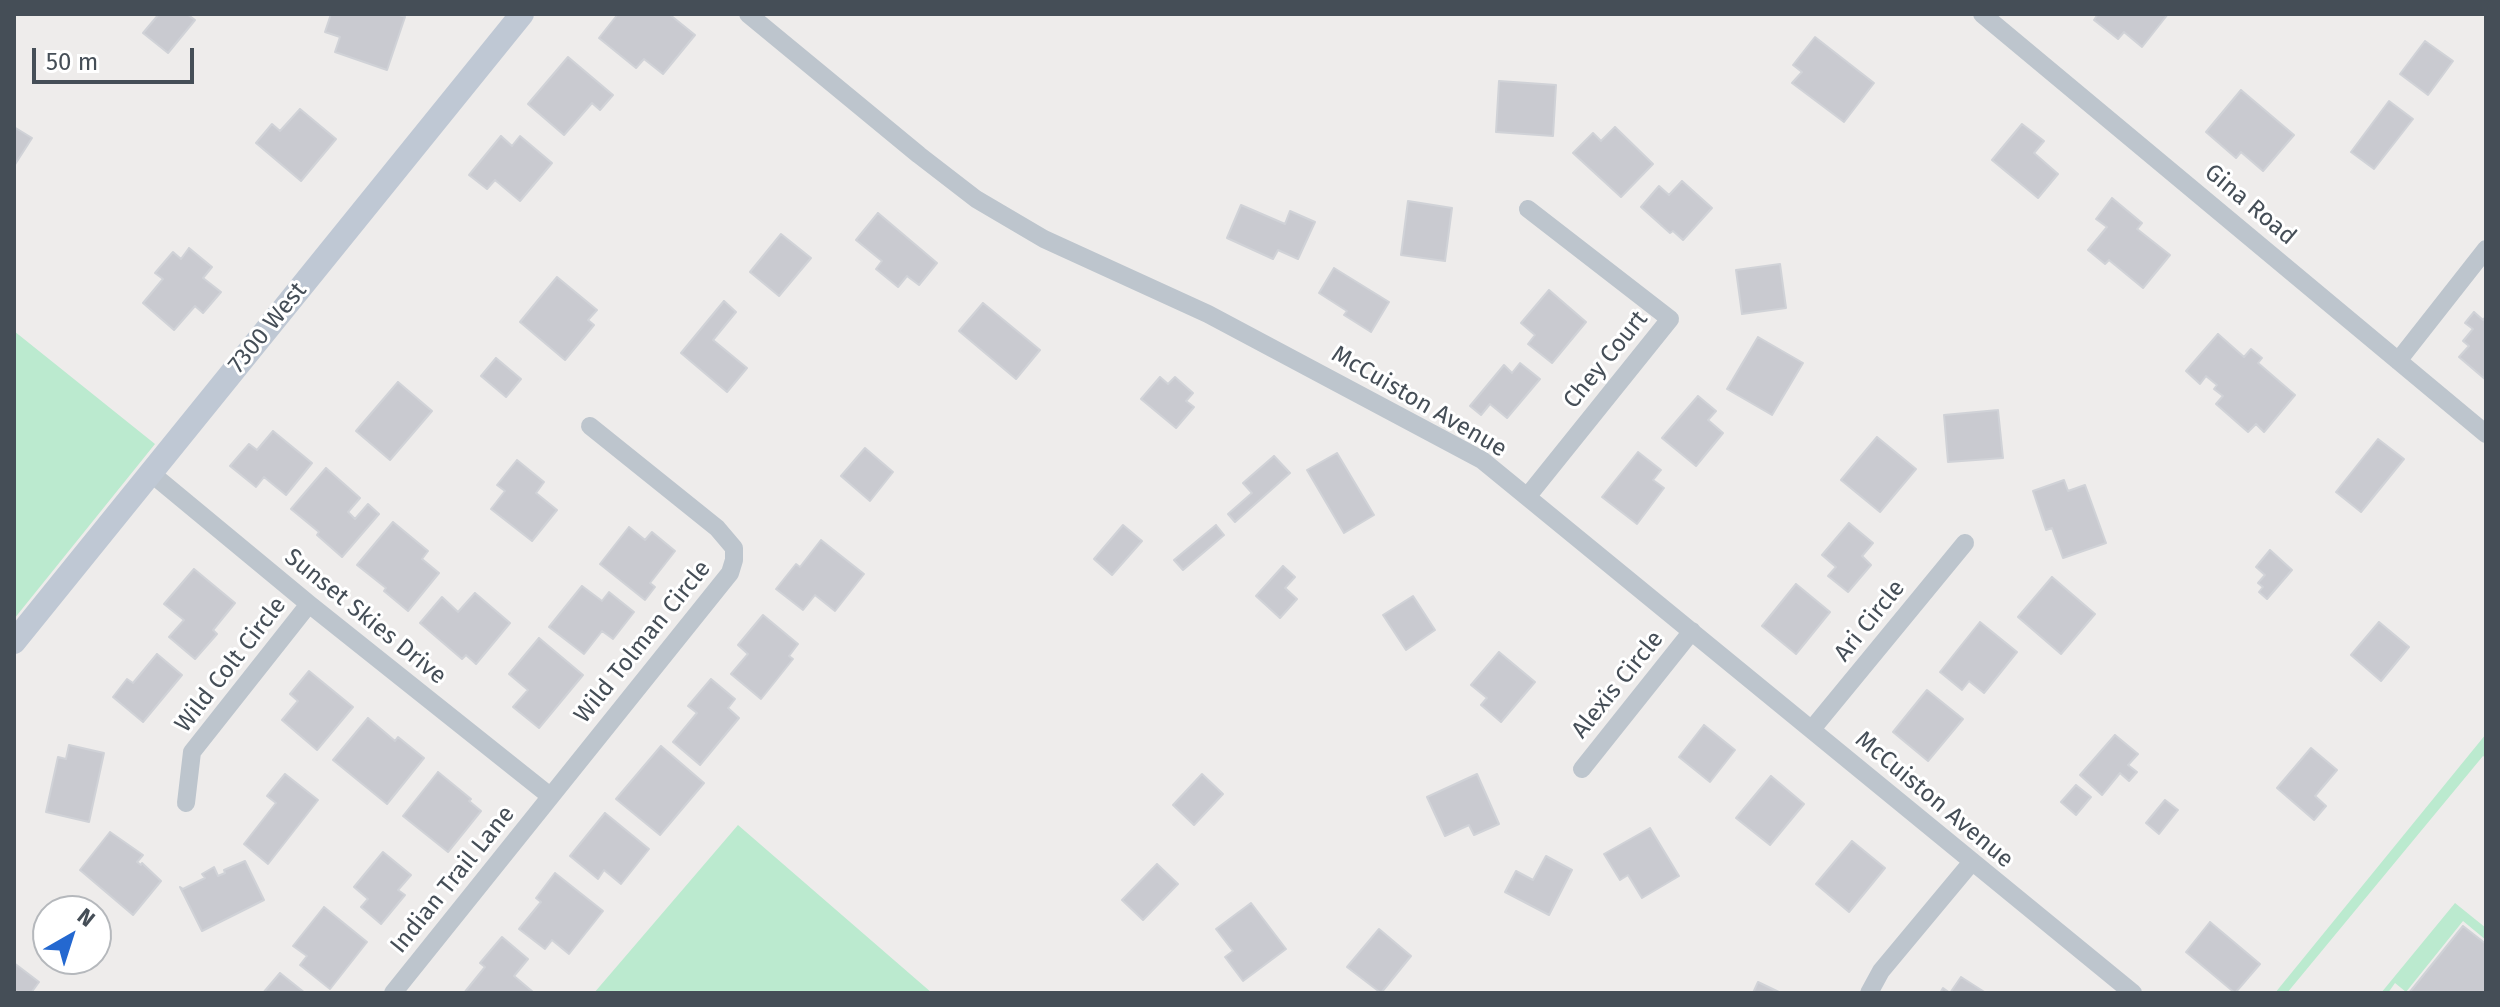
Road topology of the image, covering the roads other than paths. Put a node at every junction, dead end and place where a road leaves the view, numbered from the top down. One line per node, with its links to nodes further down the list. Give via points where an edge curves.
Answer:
1 (522, 14): 9 (street, 7300 West)
2 (748, 14): 10 (street, McCuiston Avenue, via 976,199 1044,239 1208,314 1421,426 1482,460)
3 (1982, 14): 6 (street, Gina Road)
4 (1528, 209): 10 (street, Chey Court, via 1670,319)
5 (2486, 249): 6 (street)
6 (2398, 361): 8 (street, Gina Road)
7 (590, 426): 17 (street, Wild Tolman Circle, via 717,528 734,548 734,560 730,573)
8 (2486, 434)
9 (152, 474): 12 (street, Sunset Skies Drive); 14 (street, 7300 West)
10 (1527, 497): 13 (street, McCuiston Avenue)
11 (1965, 543): 15 (street, Ari Circle)
12 (309, 604): 17 (street, Sunset Skies Drive); 18 (street, Wild Colt Circle, via 192,752)
13 (1692, 631): 15 (street, McCuiston Avenue); 16 (street, Alexis Circle)
14 (14, 642)
15 (1812, 729): 19 (street, McCuiston Avenue)
16 (1582, 769)
17 (550, 796): 20 (street, Indian Trail Lane)
18 (186, 803)
19 (1971, 863): 21 (street, via 1881,971); 22 (street, McCuiston Avenue)
20 (393, 993)
21 (1869, 993)
22 (2133, 993)

